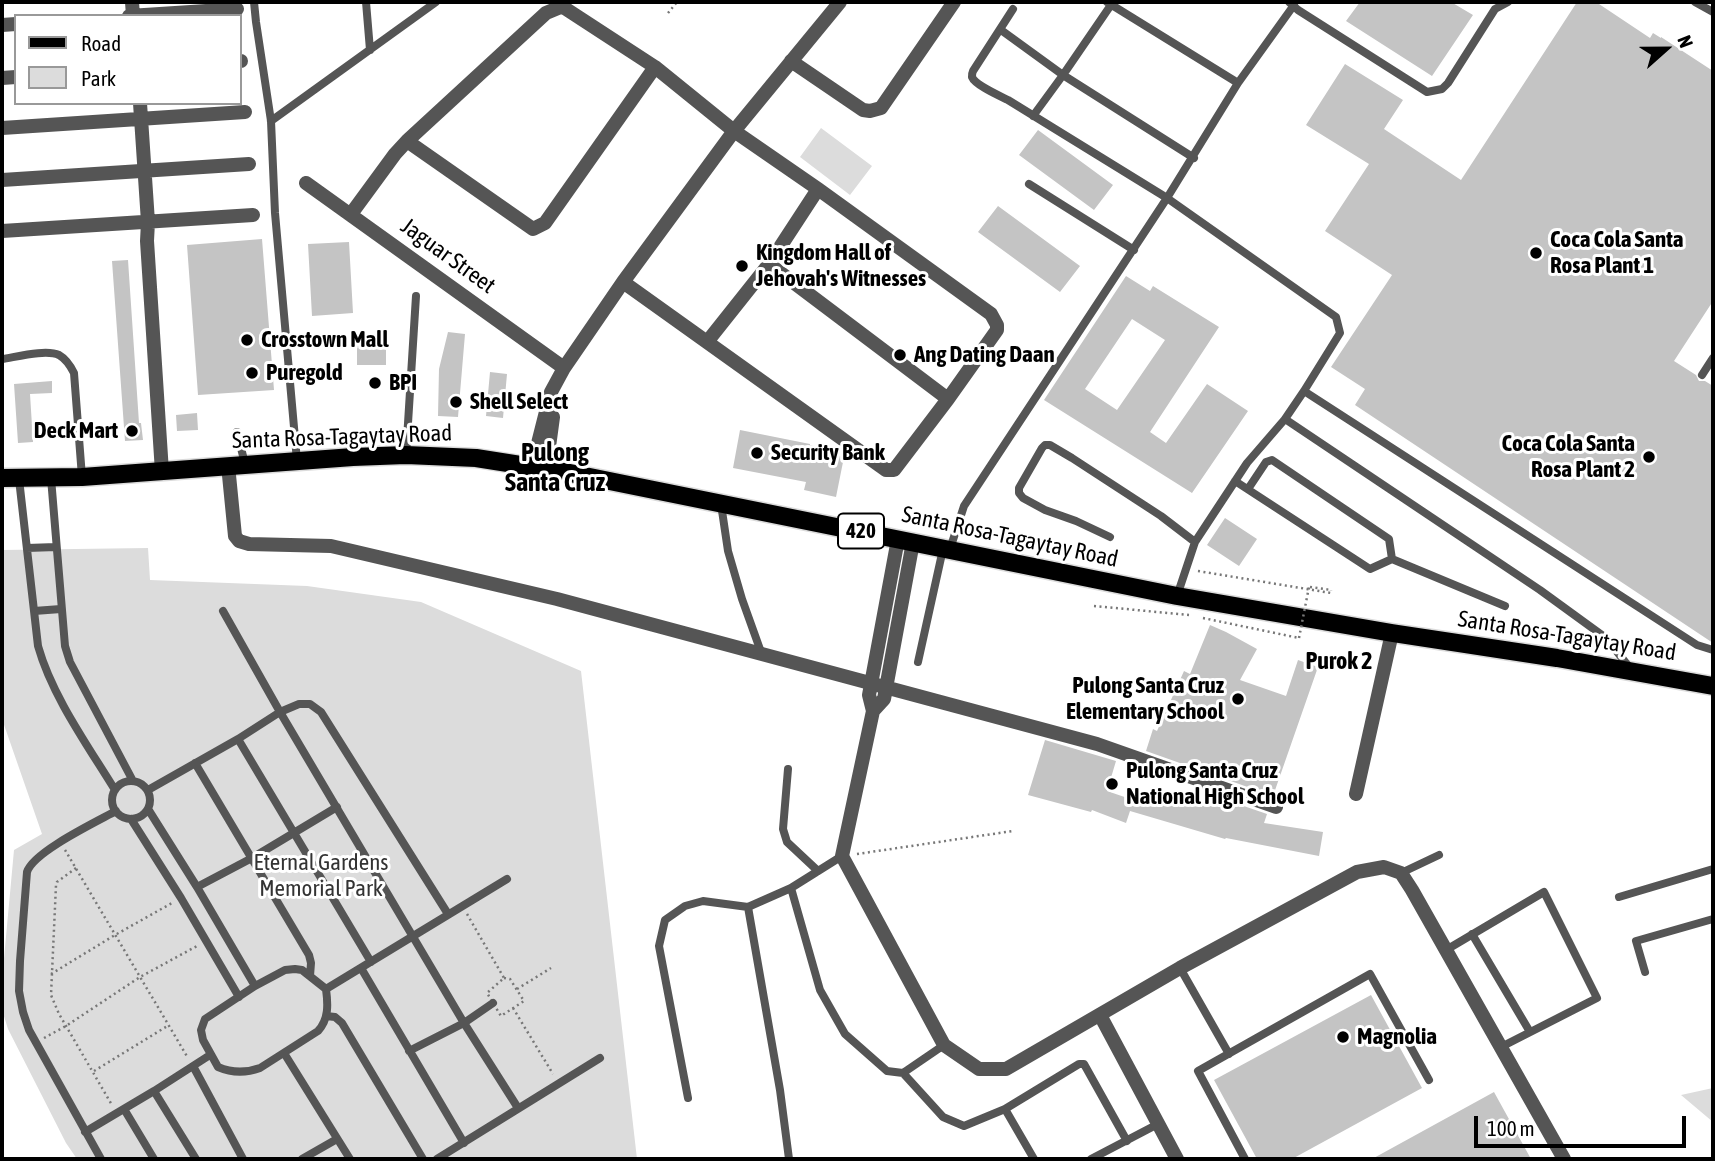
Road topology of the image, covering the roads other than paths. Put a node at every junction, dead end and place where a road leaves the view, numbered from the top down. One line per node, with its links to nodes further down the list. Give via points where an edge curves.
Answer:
1 (254, 2): 24 (lane)
2 (366, 2): 15 (lane)
3 (436, 2): 15 (lane)
4 (840, 2): 16 (street)
5 (954, 2): 16 (street, via 876,111 863,110)
6 (1508, 2): 9 (lane, via 1495,9 1448,83 1427,92)
7 (1695, 2): 12 (lane)
8 (1110, 3): 18 (lane); 19 (lane)
9 (1292, 4): 19 (lane)
10 (237, 9): 13 (street)
11 (1013, 9): 14 (lane)
12 (1713, 12)
13 (162, 14)
14 (1001, 30): 18 (lane); 22 (lane, via 976,64 972,78)
15 (370, 50): 24 (lane)
16 (791, 61): 26 (street)
17 (655, 67): 26 (street); 27 (street, via 558,8 546,13); 27 (street, via 537,228)
18 (1063, 75): 22 (lane); 28 (lane)
19 (1238, 83): 28 (lane)
20 (140, 105): 23 (street)
21 (245, 112): 23 (street)
22 (1033, 116): 35 (lane)
23 (141, 118): 25 (street); 30 (street)
24 (271, 121): 54 (lane)
25 (2, 128)
26 (734, 131): 34 (street); 42 (street)
27 (407, 141): 36 (street)
28 (1194, 158): 35 (lane)
29 (249, 164): 30 (street)
30 (145, 170): 31 (street); 38 (street)
31 (2, 180)
32 (306, 183): 36 (street, Jaguar Street)
33 (1029, 184): 40 (lane)
34 (818, 189): 41 (street); 50 (street, via 991,314 996,330)
35 (1167, 198): 40 (lane); 49 (lane, via 1336,317 1340,332)
36 (351, 214): 47 (street, Jaguar Street)
37 (253, 215): 38 (street)
38 (148, 222): 39 (street); 57 (street)
39 (2, 231)
40 (1133, 250): 69 (lane, via 964,506)
41 (769, 264): 44 (street); 50 (street)
42 (622, 282): 44 (street); 47 (street)
43 (416, 296): 53 (lane)
44 (707, 342): 50 (street, via 886,470 894,470)
45 (1713, 358): 48 (lane)
46 (2, 359): 58 (lane, via 52,354 71,366)
47 (560, 375): 56 (street)
48 (1702, 375)
49 (1304, 391): 51 (lane); 77 (lane, via 1697,645)
50 (948, 399)
51 (1285, 419): 61 (lane); 80 (lane, via 1540,590 1606,638)
52 (237, 432): 55 (lane)
53 (406, 455): 54 (main road, Santa Rosa-Tagaytay Road / 420); 56 (main road, Santa Rosa-Tagaytay Road / 420, via 476,458)
54 (297, 461): 55 (main road, Santa Rosa-Tagaytay Road / 420)
55 (237, 465): 57 (main road, Santa Rosa-Tagaytay Road / 420); 78 (street, via 235,536 239,541 331,546)
56 (539, 468): 63 (main road, Santa Rosa-Tagaytay Road / 420)
57 (162, 472): 58 (main road, Santa Rosa-Tagaytay Road / 420)
58 (82, 477): 60 (main road, Santa Rosa-Tagaytay Road / 420)
59 (10, 478): 60 (main road, Santa Rosa-Tagaytay Road / 420); 68 (lane)
60 (51, 478): 67 (lane)
61 (1235, 481): 62 (lane); 66 (lane)
62 (1248, 489): 70 (lane, via 1370,569); 70 (lane, via 1272,460 1389,539)
63 (720, 504): 65 (main road, Santa Rosa-Tagaytay Road / 420); 78 (lane, via 728,551)
64 (1110, 537): 66 (lane, via 1019,494 1042,448 1050,446 1072,458)
65 (906, 540): 69 (main road, Santa Rosa-Tagaytay Road / 420); 81 (street); 83 (street)
66 (1195, 542): 71 (lane)
67 (56, 547): 68 (lane); 73 (lane)
68 (27, 548): 74 (lane)
69 (947, 548): 71 (main road, Santa Rosa-Tagaytay Road / 420); 79 (lane)
70 (1392, 559): 72 (lane)
71 (1177, 596): 76 (main road, Santa Rosa-Tagaytay Road / 420)
72 (1505, 606)
73 (61, 609): 74 (lane); 89 (lane, via 70,662)
74 (34, 611): 90 (lane, via 38,646 53,687)
75 (223, 611): 85 (lane)
76 (1392, 633): 80 (main road, Santa Rosa-Tagaytay Road / 420); 92 (street)
77 (1713, 650)
78 (761, 652): 81 (street)
79 (918, 662)
80 (1633, 671): 82 (main road, Santa Rosa-Tagaytay Road / 420)
81 (871, 683): 83 (street); 84 (street)
82 (1713, 686)
83 (887, 687): 84 (street); 94 (street, via 1097,744)
84 (873, 711): 100 (street)
85 (280, 712): 86 (lane); 93 (lane); 110 (lane, via 299,704 310,704 321,712)
86 (238, 739): 87 (lane); 98 (lane)
87 (195, 762): 91 (lane); 101 (lane)
88 (788, 769): 103 (lane, via 783,829 787,842)
89 (133, 781): 90 (lane); 91 (lane)
90 (116, 790): 96 (lane)
91 (148, 790): 95 (lane)
92 (1356, 794)
93 (337, 807): 98 (lane); 113 (lane)
94 (1276, 807)
95 (148, 808): 97 (lane); 106 (lane)
96 (116, 811): 97 (lane); 144 (lane, via 60,841 29,865 27,872 19,991 23,1012)
97 (131, 819): 122 (lane)
98 (292, 833): 101 (lane); 115 (lane)
99 (1439, 855): 104 (lane)
100 (842, 856): 103 (lane); 128 (street)
101 (252, 858): 106 (lane); 119 (lane, via 309,955)
102 (1713, 869): 108 (lane)
103 (817, 871): 107 (lane)
104 (1401, 873): 114 (street); 117 (street, via 1384,867 1357,872)
105 (507, 878): 110 (lane)
106 (197, 887): 120 (lane)
107 (791, 888): 109 (lane); 136 (lane, via 820,990 845,1034 887,1071)
108 (1619, 897)
109 (748, 907): 139 (lane, via 703,901 685,905 665,920 659,946); 156 (lane)
110 (448, 914): 113 (lane)
111 (1713, 919): 118 (lane, via 1636,941)
112 (1472, 934): 114 (lane); 127 (lane); 127 (lane, via 1544,891 1597,998)
113 (413, 935): 115 (lane); 126 (lane)
114 (1446, 950): 129 (street)
115 (370, 962): 116 (lane)
116 (361, 968): 121 (lane); 130 (lane)
117 (1181, 968): 124 (street); 132 (lane)
118 (1645, 972)
119 (310, 976): 120 (lane, via 302,970 285,970); 121 (lane)
120 (255, 986): 122 (lane)
121 (326, 989): 125 (lane)
122 (239, 997): 133 (lane, via 205,1019 202,1040)
123 (493, 1003): 126 (lane)
124 (1100, 1015): 128 (street, via 1006,1069 979,1069); 143 (street)
125 (326, 1016): 131 (lane, via 318,1031); 154 (lane, via 342,1023)
126 (464, 1023): 130 (lane); 140 (lane)
127 (1530, 1032): 129 (lane)
128 (944, 1045): 136 (lane)
129 (1500, 1047): 161 (street)
130 (409, 1051): 147 (lane)
131 (284, 1053): 133 (lane, via 260,1068 243,1072 218,1067); 145 (lane)
132 (1229, 1054): 137 (lane, via 1370,975); 160 (lane, via 1198,1071)
133 (210, 1055): 135 (lane)
134 (600, 1058): 140 (lane)
135 (193, 1066): 138 (lane); 151 (lane)
136 (903, 1073): 141 (lane, via 943,1117 964,1125)
137 (1429, 1080)
138 (154, 1091): 142 (lane); 150 (lane)
139 (688, 1098)
140 (518, 1108): 147 (lane)
141 (1004, 1109): 146 (lane, via 1084,1064); 157 (lane)
142 (120, 1112): 144 (lane); 149 (lane)
143 (1158, 1124): 146 (lane); 159 (street)
144 (85, 1132): 148 (lane)
145 (337, 1139): 152 (lane); 153 (lane)
146 (1127, 1140): 158 (lane)
147 (464, 1143): 155 (lane)
148 (101, 1159)
149 (154, 1159)
150 (197, 1159)
151 (243, 1159)
152 (302, 1159)
153 (350, 1159)
154 (423, 1159)
155 (438, 1159)
156 (789, 1159)
157 (1034, 1159)
158 (1091, 1159)
159 (1177, 1159)
160 (1245, 1159)
161 (1564, 1159)

